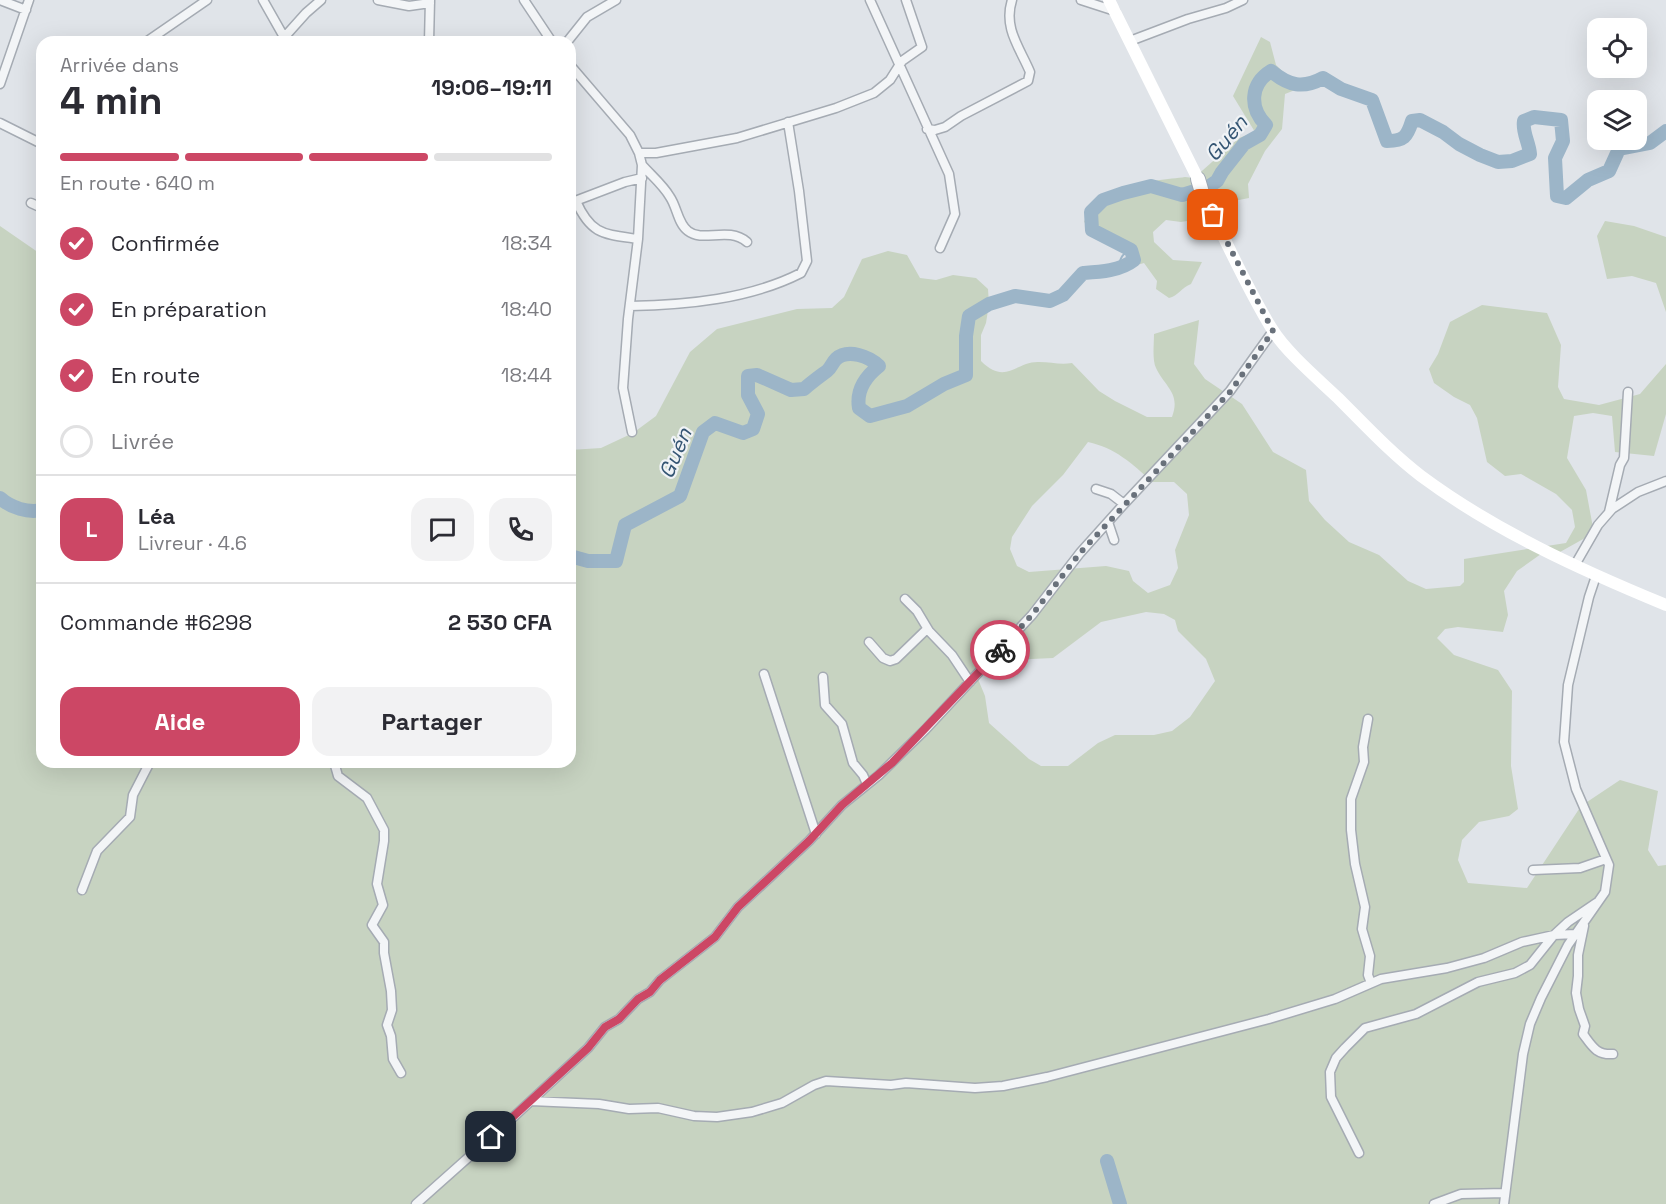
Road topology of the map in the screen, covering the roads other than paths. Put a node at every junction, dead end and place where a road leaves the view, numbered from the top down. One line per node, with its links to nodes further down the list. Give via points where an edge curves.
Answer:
1 (0, 0): 16 (street)
2 (29, 0): 16 (street)
3 (207, 0): 17 (street)
4 (263, 0): 18 (street)
5 (321, 0): 19 (street)
6 (378, 0): 14 (street, via 408,6)
7 (524, 0): 21 (street)
8 (616, 0): 22 (street, via 587,17)
9 (870, 0): 24 (street)
10 (906, 0): 24 (street, via 922,47)
11 (1012, 0): 29 (street, via 1008,18 1030,72 1028,81 945,127)
12 (1081, 0): 15 (street)
13 (1243, 0): 23 (street)
14 (430, 2): 20 (street)
15 (1112, 6): 23 (main road)
16 (26, 10): 26 (street)
17 (155, 36)
18 (280, 36)
19 (286, 36)
20 (429, 36)
21 (548, 36)
22 (572, 36)
23 (1130, 40): 34 (main road)
24 (899, 66): 27 (street, via 874,93); 29 (street)
25 (576, 72): 31 (street, via 621,121)
26 (0, 84)
27 (788, 122): 31 (street, via 691,148); 43 (street, via 807,261 801,273 760,290 700,301)
28 (0, 123): 30 (street)
29 (927, 129): 42 (street, via 949,174 955,214)
30 (36, 141)
31 (639, 153): 32 (street)
32 (642, 165): 33 (street); 41 (street, via 664,188 688,232 738,236)
33 (642, 178): 36 (street); 40 (street)
34 (1198, 179): 35 (main road)
35 (1203, 196): 44 (main road)
36 (576, 201)
37 (31, 203): 38 (street)
38 (36, 205)
39 (576, 207): 40 (street, via 592,228 605,235)
40 (638, 239): 43 (street)
41 (747, 242)
42 (940, 248)
43 (630, 306): 46 (street, via 623,388)
44 (1273, 331): 49 (street, via 1230,392); 53 (main road, via 1333,394 1420,475 1471,510)
45 (1628, 392): 50 (street, via 1624,458)
46 (632, 432)
47 (1666, 480): 50 (street, via 1627,498)
48 (1096, 489): 49 (street)
49 (1124, 504): 51 (street)
50 (1608, 512): 53 (street)
51 (1108, 522): 52 (street); 61 (street, via 1032,615)
52 (1114, 540)
53 (1575, 565): 54 (main road)
54 (1596, 576): 56 (main road); 67 (street, via 1568,685 1564,742 1576,789)
55 (905, 599): 57 (street)
56 (1666, 604)
57 (927, 629): 58 (street, via 890,661); 61 (street, via 952,655)
58 (868, 642)
59 (764, 674): 66 (street)
60 (823, 676): 65 (street, via 825,705 842,724 853,763)
61 (970, 682): 65 (street)
62 (1368, 719): 74 (street, via 1364,762 1351,799 1351,830 1365,908 1362,929 1370,956)
63 (147, 768): 69 (street, via 133,795 130,817 97,851)
64 (336, 768): 76 (street, via 338,776 367,798 384,830 377,884 383,905 372,925 384,942 392,1010 387,1025 393,1059)
65 (867, 784): 66 (street)
66 (816, 834): 77 (street, via 738,907 715,937 605,1027)
67 (1606, 859): 68 (street, via 1580,868); 70 (street, via 1608,879)
68 (1533, 870)
69 (82, 890)
70 (1601, 899): 71 (street); 73 (street)
71 (1585, 922): 72 (street); 75 (street, via 1576,993 1585,1026 1583,1035 1594,1050)
72 (1575, 934): 73 (street); 79 (street, via 1530,1024)
73 (1554, 935): 74 (street, via 1447,968); 78 (street, via 1534,961 1521,969 1478,982 1410,1016 1365,1028 1336,1058 1330,1072 1331,1097)
74 (1371, 983): 77 (street, via 1335,999 1269,1019 1003,1086 826,1082 782,1103 717,1117 658,1108)
75 (1613, 1054)
76 (400, 1073)
77 (531, 1101): 80 (street)
78 (1359, 1153)
79 (1505, 1192): 81 (street, via 1461,1194); 82 (street)
80 (416, 1204)
81 (1434, 1204)
82 (1504, 1204)

